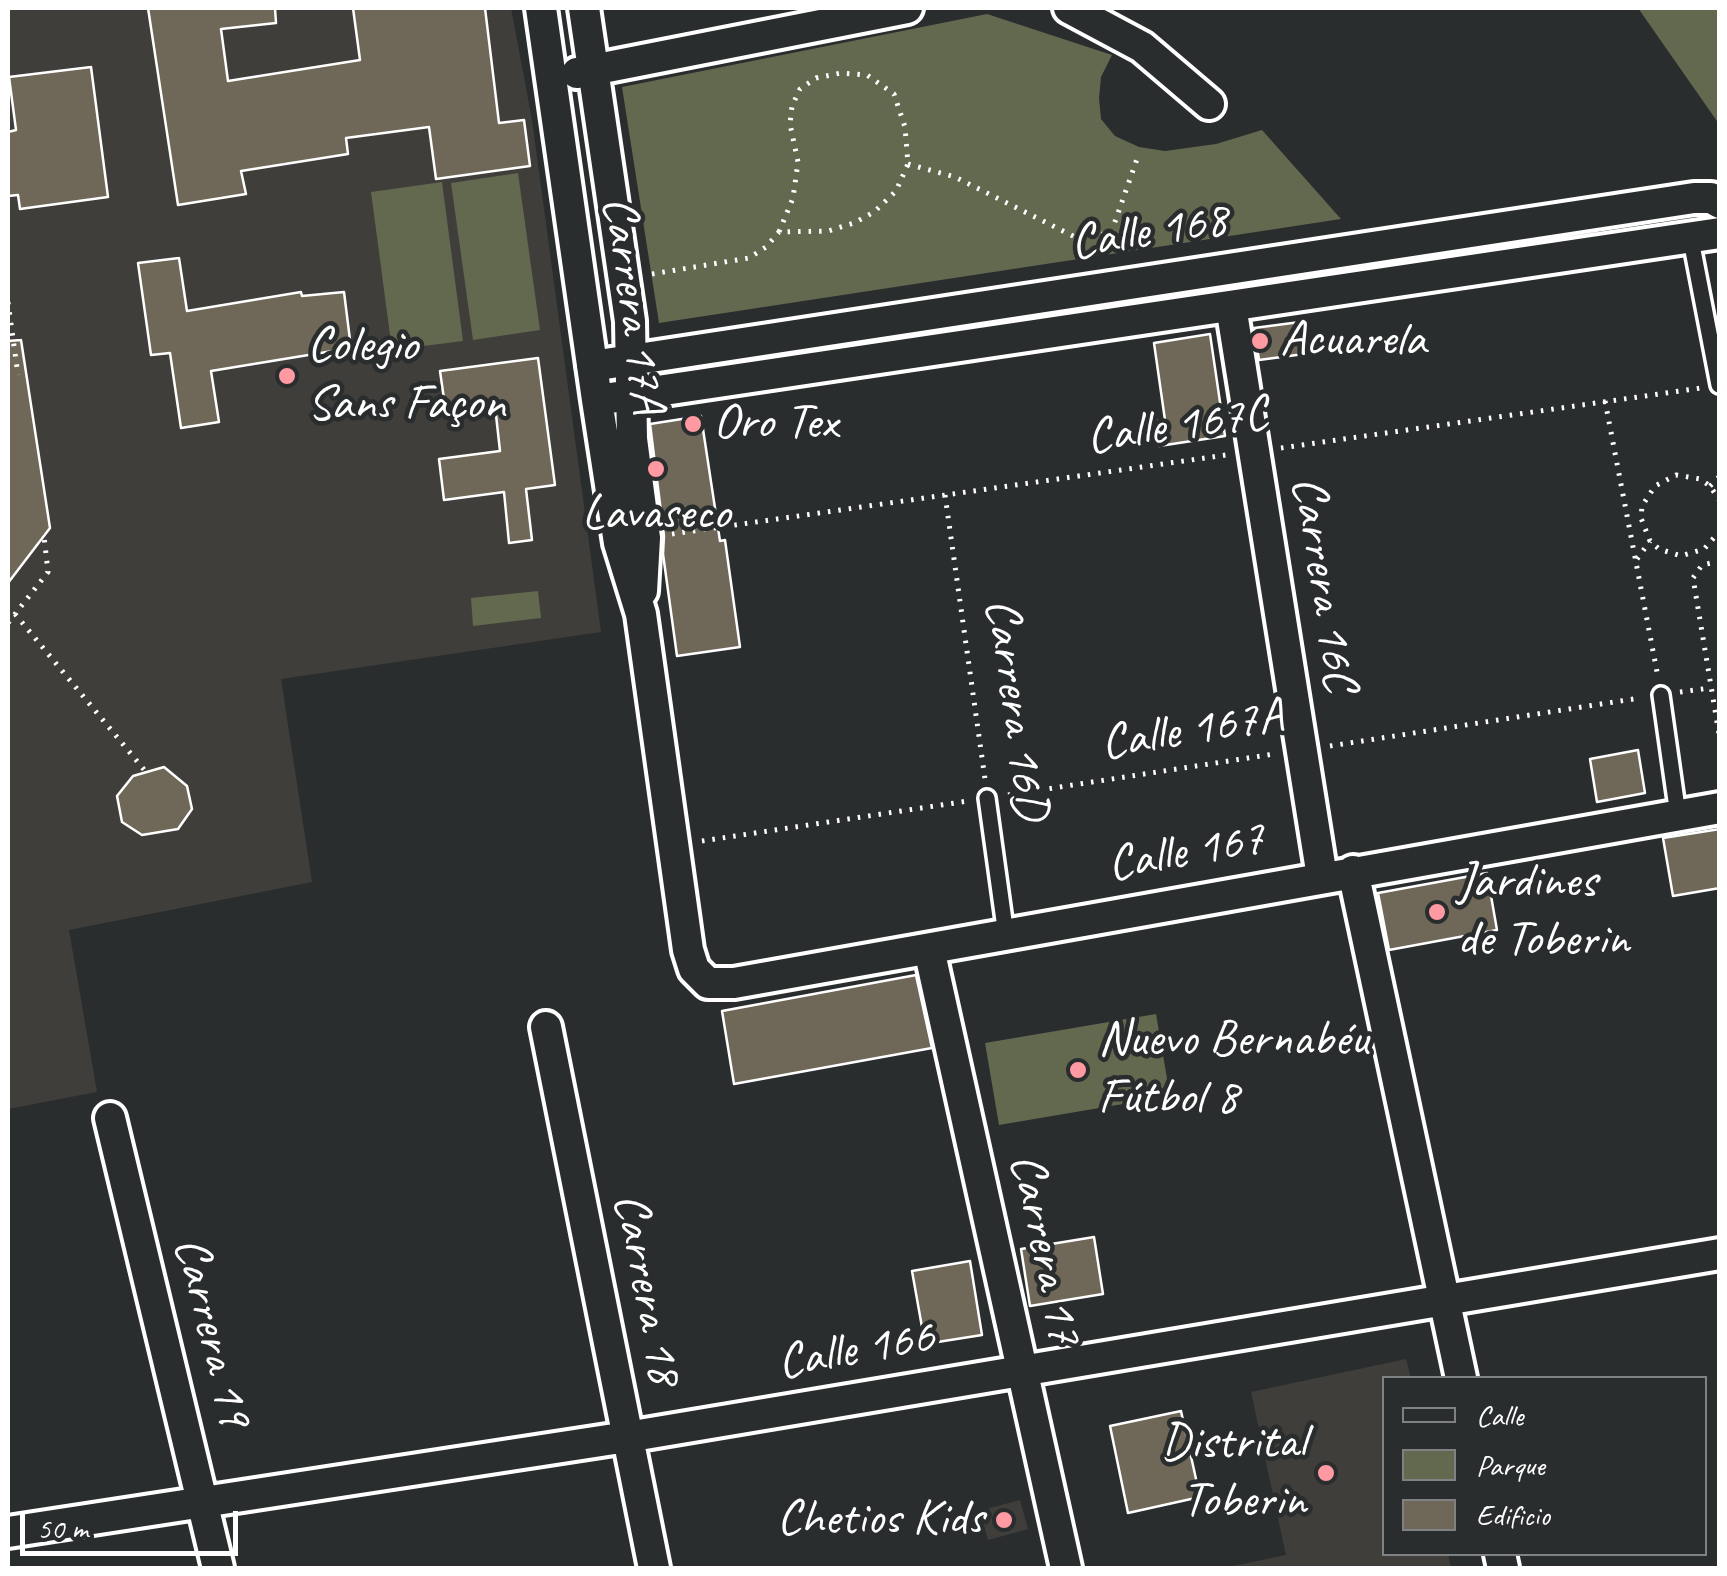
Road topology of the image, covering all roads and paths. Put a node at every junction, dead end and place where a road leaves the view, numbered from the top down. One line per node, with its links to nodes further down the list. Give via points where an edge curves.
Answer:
1 (541, 8): 6 (street, Carrera 17A)
2 (584, 8): 5 (street, Carrera 17A)
3 (907, 8): 5 (street)
4 (1069, 8): 7 (street, via 1142,47)
5 (593, 70): 6 (street); 16 (street, Carrera 17A)
6 (551, 77): 17 (street, Carrera 17A)
7 (1209, 104)
8 (1137, 159): 9 (path, via 1111,233 1077,238 955,177)
9 (908, 164): 11 (path, via 896,191 854,223); 11 (path, via 906,127 894,94 868,75 816,78 792,106 798,162)
10 (1720, 203): 16 (street, Calle 168, via 1674,201)
11 (779, 232): 13 (path, via 749,258)
12 (1705, 236): 15 (street, Calle 168); 19 (lane)
13 (636, 276)
14 (8, 302): 18 (path)
15 (1230, 306): 20 (street, Calle 168); 23 (street, Carrera 16C)
16 (631, 361): 17 (street, Calle 168); 20 (street, Carrera 17A)
17 (592, 366): 21 (street, Carrera 17A)
18 (18, 375)
19 (1719, 385): 22 (path, Calle 167C)
20 (631, 396): 21 (street, Calle 168); 30 (street, Carrera 17A)
21 (597, 400): 35 (street, Carrera 17A, via 620,543)
22 (1606, 401): 23 (path, Calle 167C); 32 (path)
23 (1254, 452): 26 (path, Calle 167C); 39 (street, Carrera 16C)
24 (1720, 476): 25 (path)
25 (1710, 486): 27 (path); 31 (path, via 1688,476 1655,486 1642,506)
26 (946, 495): 30 (path, Calle 167C); 41 (path, Carrera 16D)
27 (1720, 501)
28 (1720, 531): 31 (path, via 1704,549 1682,556)
29 (44, 536): 34 (path, via 48,572)
30 (645, 538): 35 (street, Carrera 17A)
31 (1650, 541): 32 (path)
32 (1636, 560): 37 (path)
33 (1720, 561): 38 (path, via 1698,568 1693,583)
34 (14, 614): 36 (path); 40 (path)
35 (641, 614): 44 (street, Carrera 17A)
36 (8, 624)
37 (1661, 695): 39 (path, Calle 167A); 43 (lane)
38 (1720, 740)
39 (1302, 750): 41 (path, Calle 167A); 46 (street, Carrera 16C)
40 (146, 772)
41 (987, 798): 44 (path, Calle 167A); 47 (lane, Carrera 16D)
42 (1720, 808): 43 (street, Calle 167)
43 (1678, 815): 45 (street, Calle 167)
44 (674, 846): 49 (street, Carrera 17A)
45 (1353, 871): 46 (street, Calle 167); 53 (street)
46 (1322, 877): 47 (street, Calle 167)
47 (1006, 934): 48 (street, Calle 167)
48 (930, 949): 49 (street, Calle 167, via 734,984 708,983 694,970); 54 (street, Carrera 17)
49 (688, 950)
50 (546, 1026): 56 (street, Carrera 18)
51 (110, 1118): 57 (street, Carrera 19)
52 (1720, 1254): 53 (street, Calle 166)
53 (1444, 1300): 54 (street, Calle 166); 55 (street)
54 (1022, 1371): 56 (street, Calle 166); 61 (street, Carrera 17)
55 (1461, 1376)
56 (627, 1437): 57 (street, Calle 166); 60 (street, Carrera 18)
57 (204, 1500): 58 (street, Calle 166); 59 (street, Carrera 19)
58 (8, 1532)
59 (218, 1568)
60 (654, 1568)
61 (1066, 1568)

